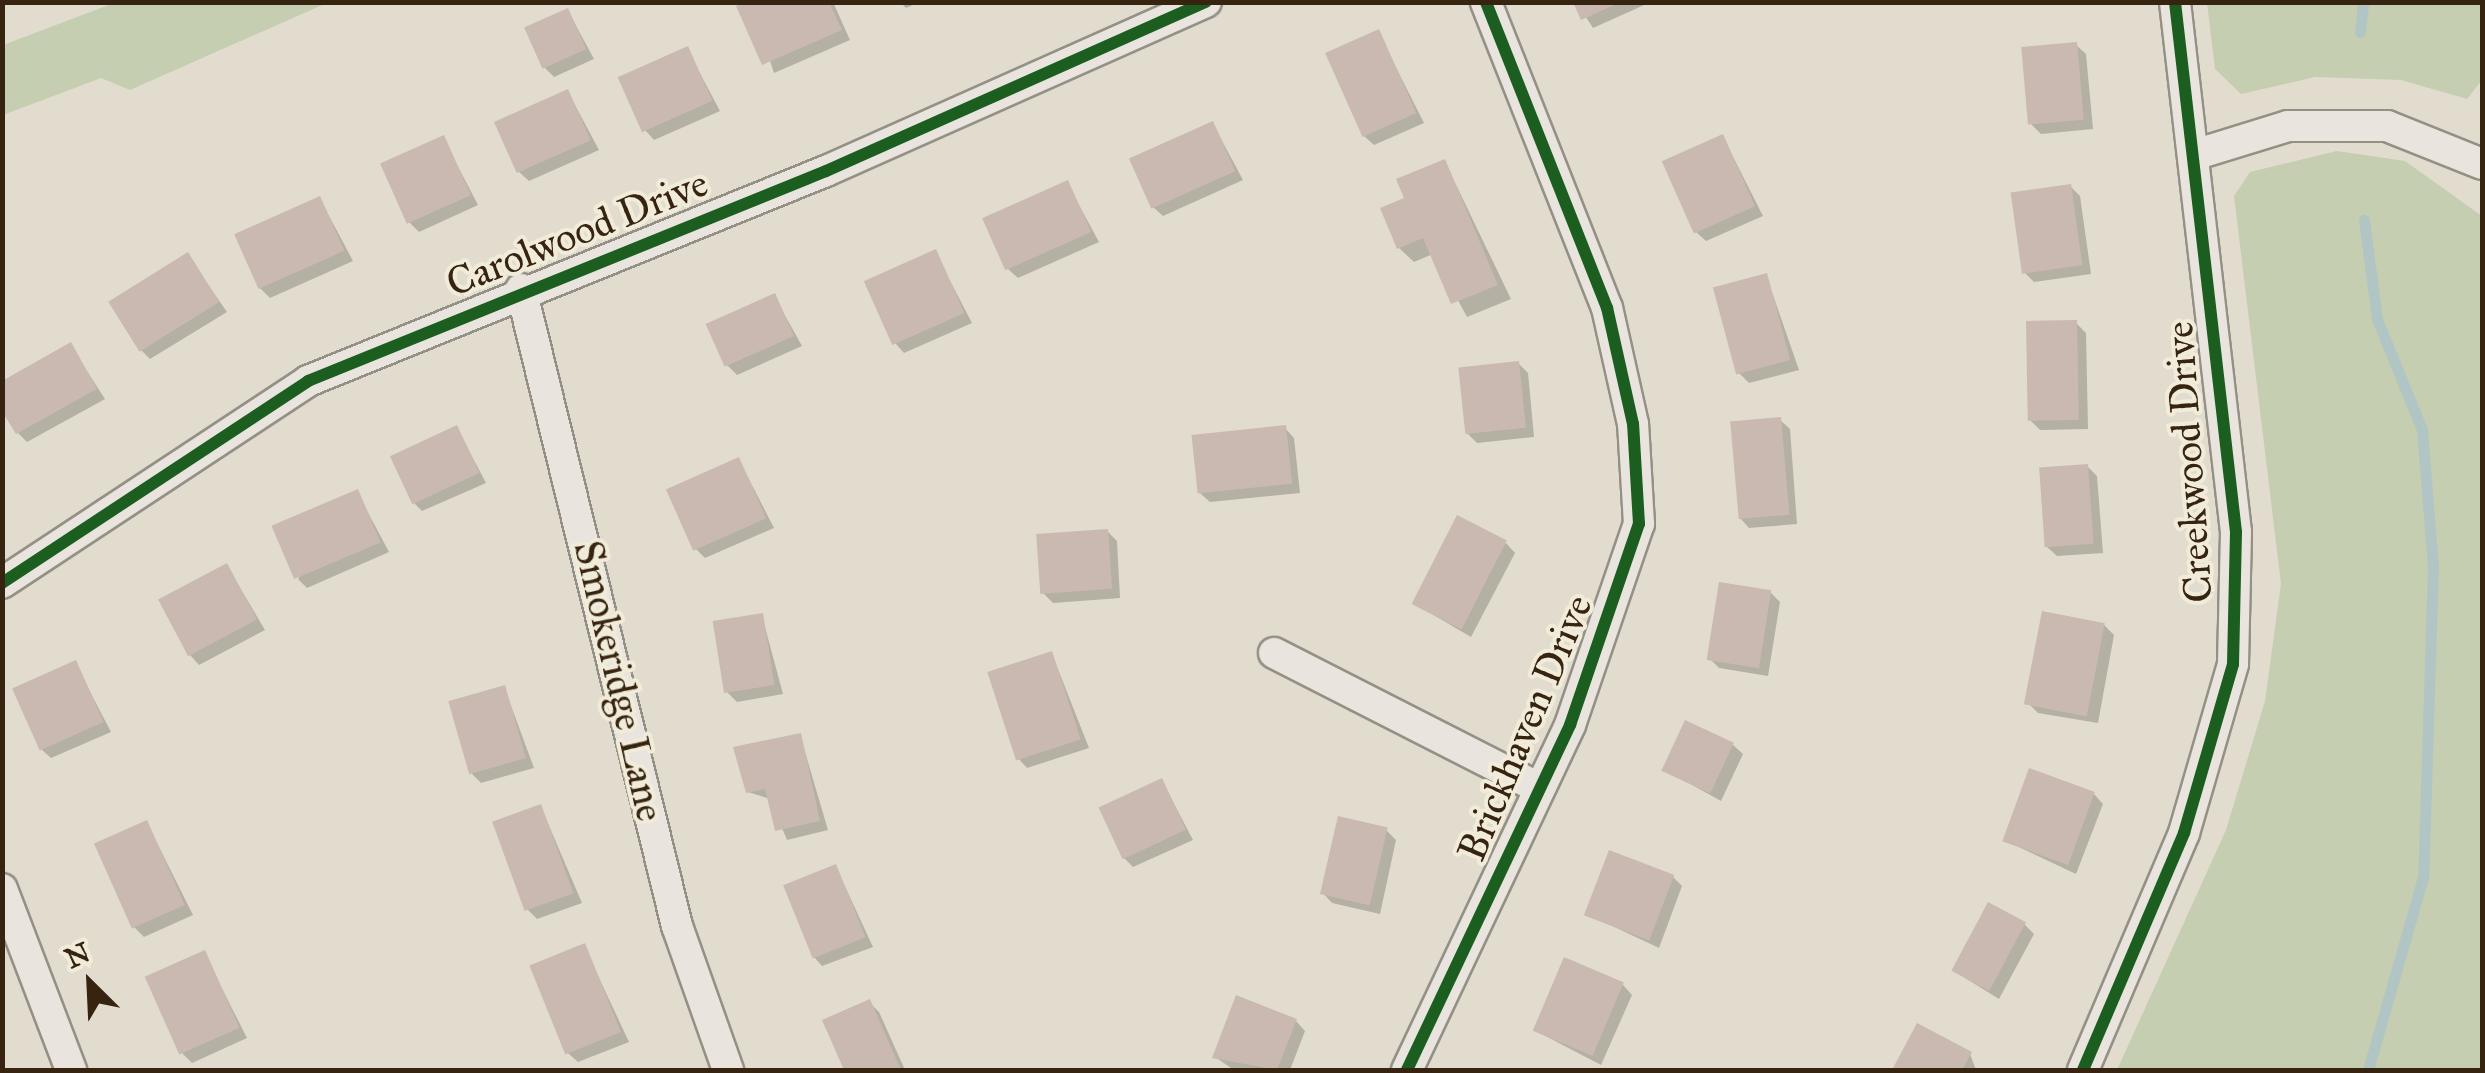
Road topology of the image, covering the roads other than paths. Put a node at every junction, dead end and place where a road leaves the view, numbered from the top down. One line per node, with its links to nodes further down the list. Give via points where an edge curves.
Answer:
1 (1206, 2): 6 (street, Carolwood Drive, via 826,170)
2 (1486, 2): 9 (street, Brickhaven Drive, via 1606,308 1632,424 1640,524 1596,658)
3 (2175, 2): 4 (street, Creekwood Drive)
4 (2194, 155): 5 (street, via 2288,126 2387,126); 14 (street, Creekwood Drive, via 2236,532 2233,664 2184,833)
5 (2482, 164)
6 (521, 289): 7 (street, Carolwood Drive, via 308,381); 12 (street, Smokeridge Lane, via 677,926)
7 (2, 583)
8 (1274, 653): 9 (street)
9 (1539, 788): 13 (street, Brickhaven Drive)
10 (2, 889): 11 (street)
11 (71, 1070)
12 (728, 1070)
13 (1407, 1070)
14 (2083, 1070)

